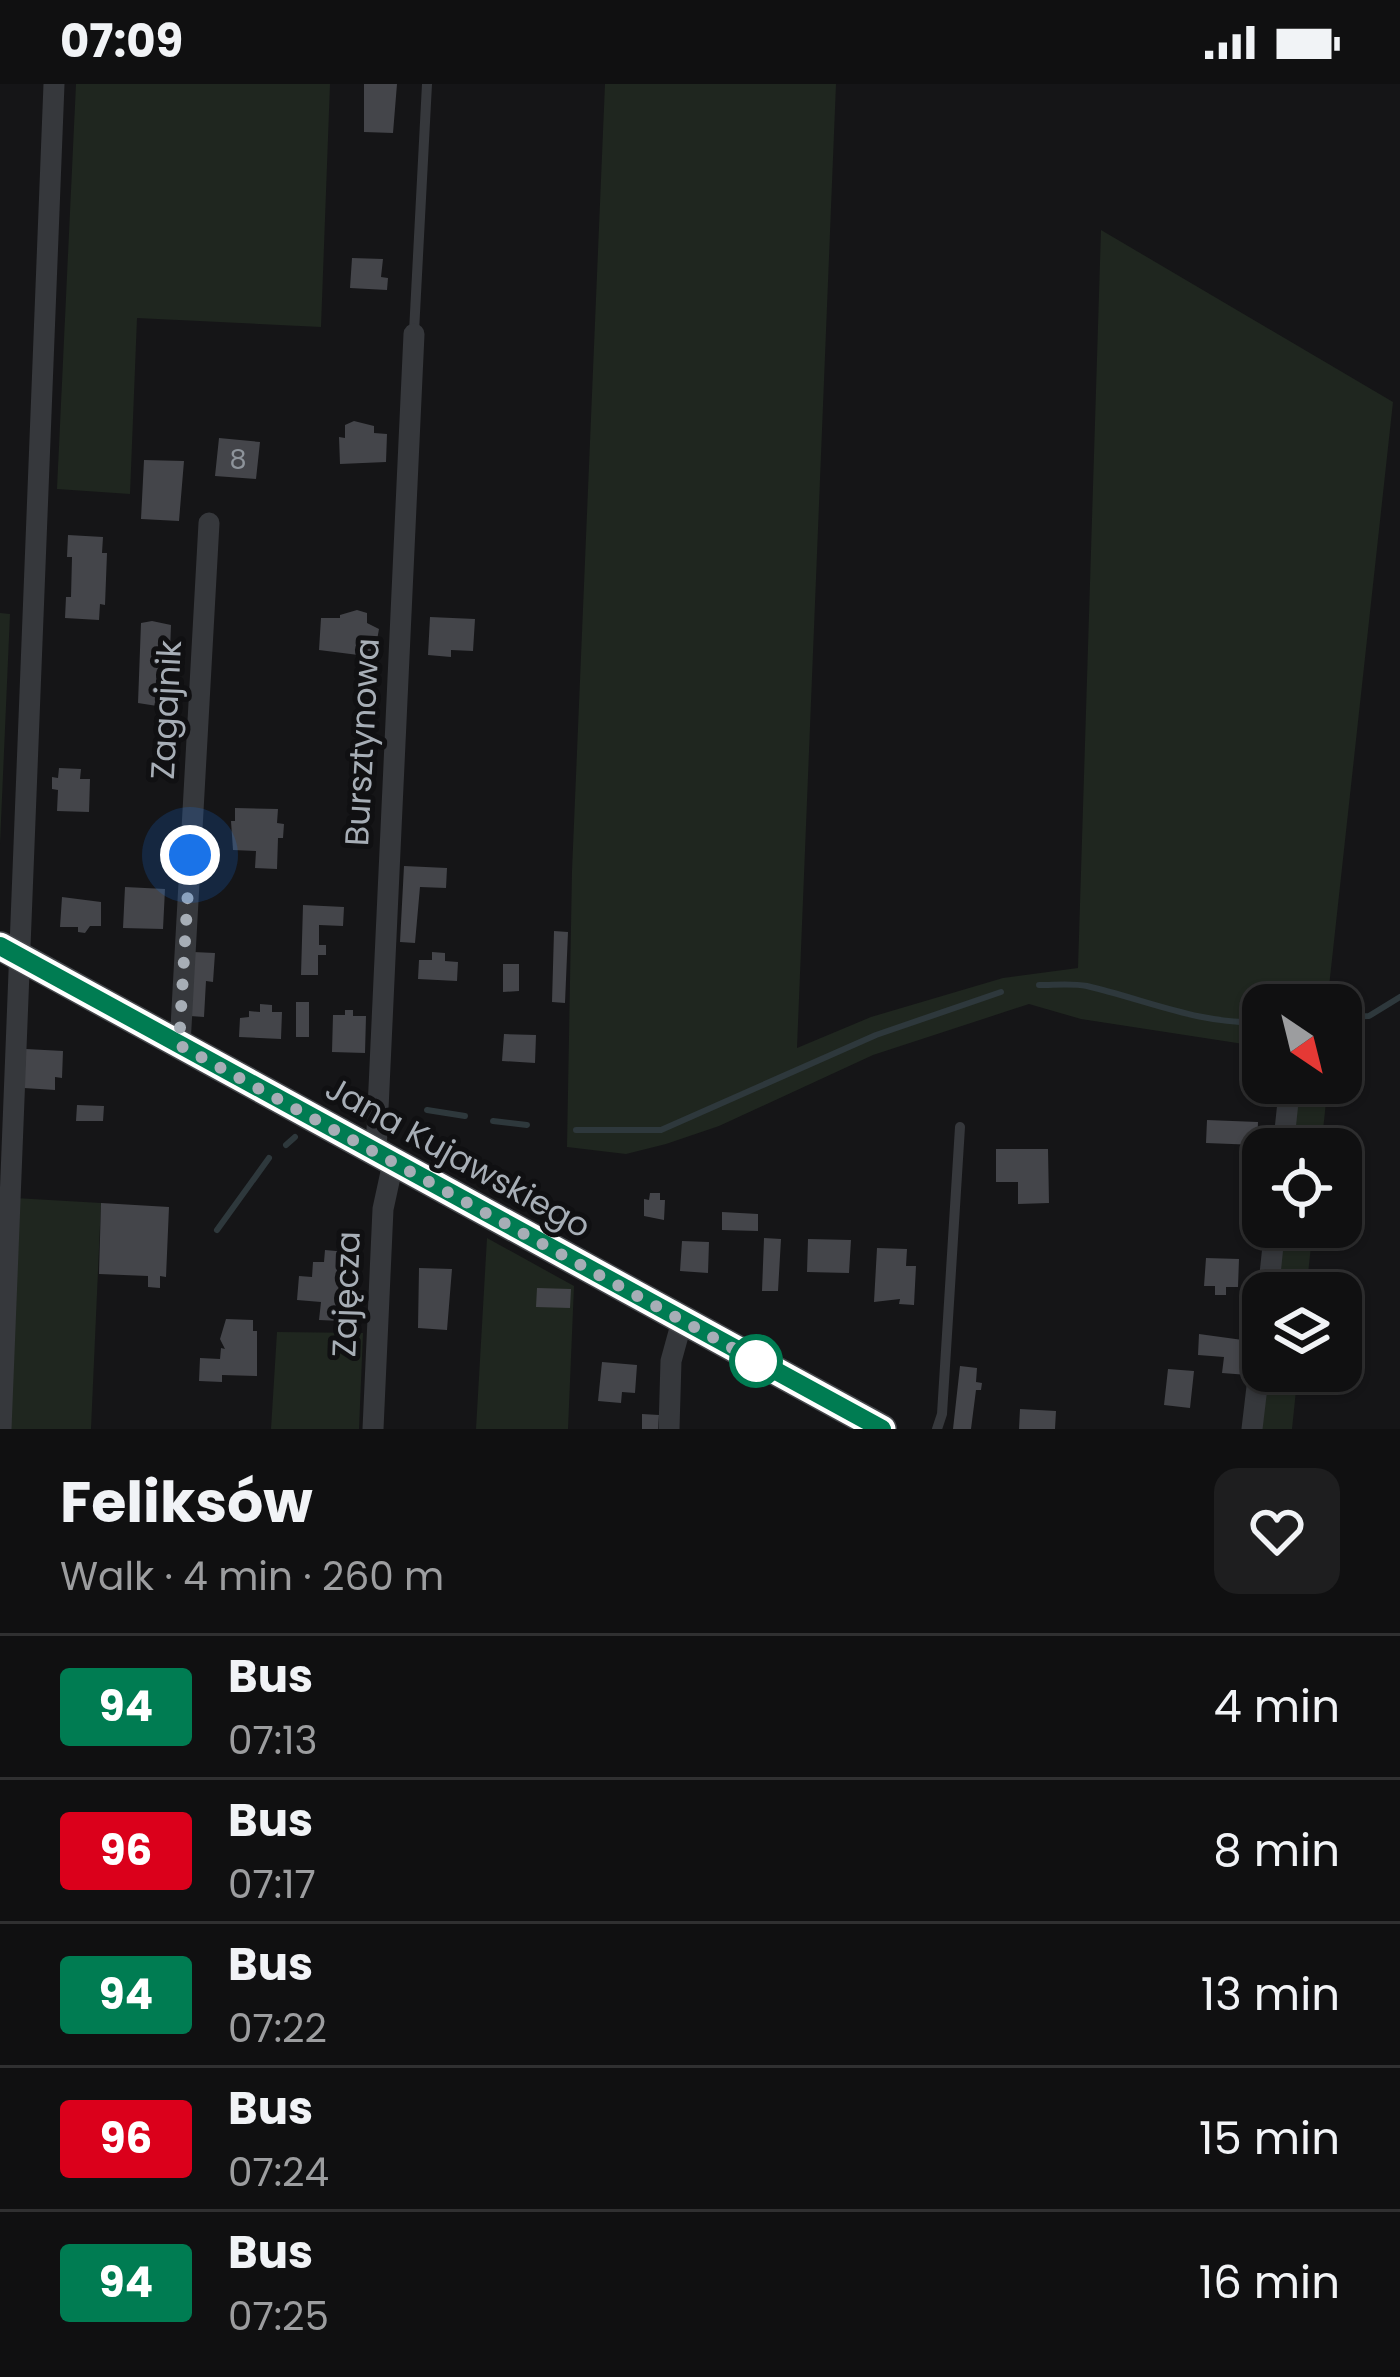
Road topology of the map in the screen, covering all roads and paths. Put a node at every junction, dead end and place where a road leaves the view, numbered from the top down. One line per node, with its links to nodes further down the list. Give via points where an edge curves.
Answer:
1 (54, 84): 5 (street)
2 (427, 84): 3 (lane)
3 (414, 334): 8 (street, Bursztynowa)
4 (209, 523): 6 (street, Zagajnik)
5 (10, 951): 6 (main road, Jana Kujawskiego); 11 (street)
6 (179, 1045): 8 (main road, Jana Kujawskiego)
7 (960, 1127): 15 (lane)
8 (384, 1158): 9 (main road, Jana Kujawskiego); 12 (street, Zajęcza)
9 (682, 1322): 13 (street, via 670,1361); 14 (main road, Jana Kujawskiego)
10 (1256, 1392): 16 (street)
11 (1, 1429)
12 (373, 1429)
13 (669, 1429)
14 (882, 1429)
15 (937, 1429)
16 (1252, 1429)

